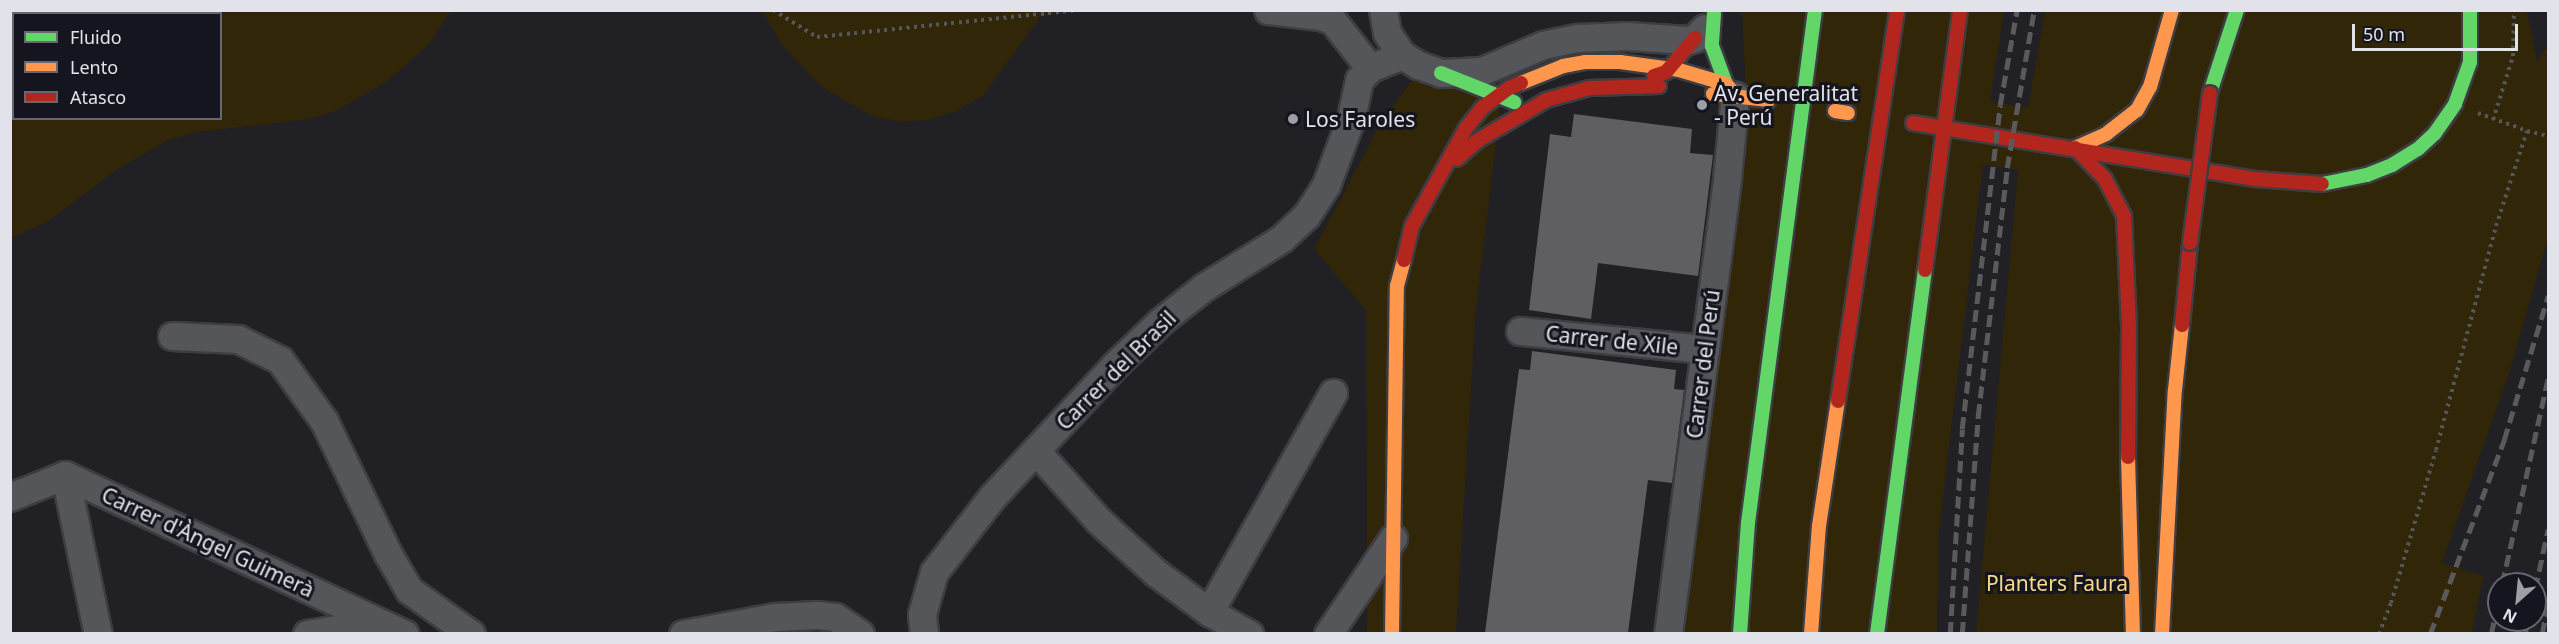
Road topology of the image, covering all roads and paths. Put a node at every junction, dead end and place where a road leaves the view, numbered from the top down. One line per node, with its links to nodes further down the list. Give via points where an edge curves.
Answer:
1 (773, 10): 2 (path, via 817,37)
2 (1080, 10)
3 (1268, 10): 16 (street, via 1333,21)
4 (1383, 10): 15 (street, via 1387,33)
5 (1815, 10): 57 (main road, via 1748,523)
6 (1897, 10): 58 (main road, via 1819,526)
7 (1960, 10): 30 (main road)
8 (2172, 10): 33 (main road, via 2150,87 2137,110 2106,134)
9 (2222, 10): 23 (main road)
10 (2237, 10): 23 (main road)
11 (2470, 10): 33 (main road, via 2470,62 2455,104 2418,149 2367,176 2329,184 2293,183)
12 (2514, 10): 31 (path, via 2512,56 2493,120)
13 (1714, 12): 14 (street); 21 (main road, via 1712,46)
14 (1695, 38): 17 (main road); 18 (street, via 1577,38 1543,45)
15 (1402, 55): 16 (street); 18 (street)
16 (1370, 68): 39 (street, Carrer del Brasil, via 1359,80 1351,118 1326,184 1306,216 1281,238 1204,287 1161,321)
17 (1670, 68): 19 (main road, via 1659,76 1599,80); 21 (main road); 24 (main road, via 1620,62 1563,66)
18 (1446, 82): 24 (main road)
19 (1590, 88): 20 (main road); 26 (main road)
20 (1674, 88)
21 (1730, 89): 22 (main road); 25 (main road); 37 (street, Carrer del Perú)
22 (1703, 93)
23 (2210, 93): 61 (main road, bridge, via 2175,390)
24 (1496, 96): 26 (main road); 29 (main road)
25 (1769, 100)
26 (1534, 106): 34 (main road, via 1477,141)
27 (1462, 112): 29 (main road)
28 (1913, 123): 30 (main road)
29 (1466, 128): 34 (main road)
30 (1943, 128): 33 (main road); 59 (main road)
31 (2527, 131): 32 (path); 62 (path, via 2496,226 2395,592)
32 (2548, 136)
33 (2075, 148): 60 (main road, via 2105,179 2124,216)
34 (1440, 174): 42 (main road, via 1412,226 1397,286)
35 (1520, 331): 37 (street, Carrer de Xile)
36 (172, 336): 49 (street, via 238,339 280,360 324,421 409,590)
37 (1705, 349): 56 (street, Carrer del Perú)
38 (1333, 393): 43 (street)
39 (1036, 451): 43 (street, via 1099,521 1155,572); 52 (street, Carrer del Brasil, via 992,497 934,572 922,614)
40 (65, 475): 41 (street); 44 (street, Carrer d'Àngel Guimerà); 46 (street)
41 (10, 497)
42 (1393, 538): 54 (street); 55 (main road)
43 (1209, 612): 53 (street)
44 (377, 622): 47 (street); 48 (street, Carrer d'Àngel Guimerà)
45 (816, 624): 50 (street, via 775,617); 51 (street, via 835,617)
46 (98, 633)
47 (307, 633)
48 (405, 633)
49 (471, 633)
50 (683, 633)
51 (860, 633)
52 (924, 633)
53 (1249, 633)
54 (1328, 633)
55 (1392, 633)
56 (1668, 633)
57 (1740, 633)
58 (1811, 633)
59 (1877, 633)
60 (2133, 633)
61 (2162, 633)
62 (2379, 633)

